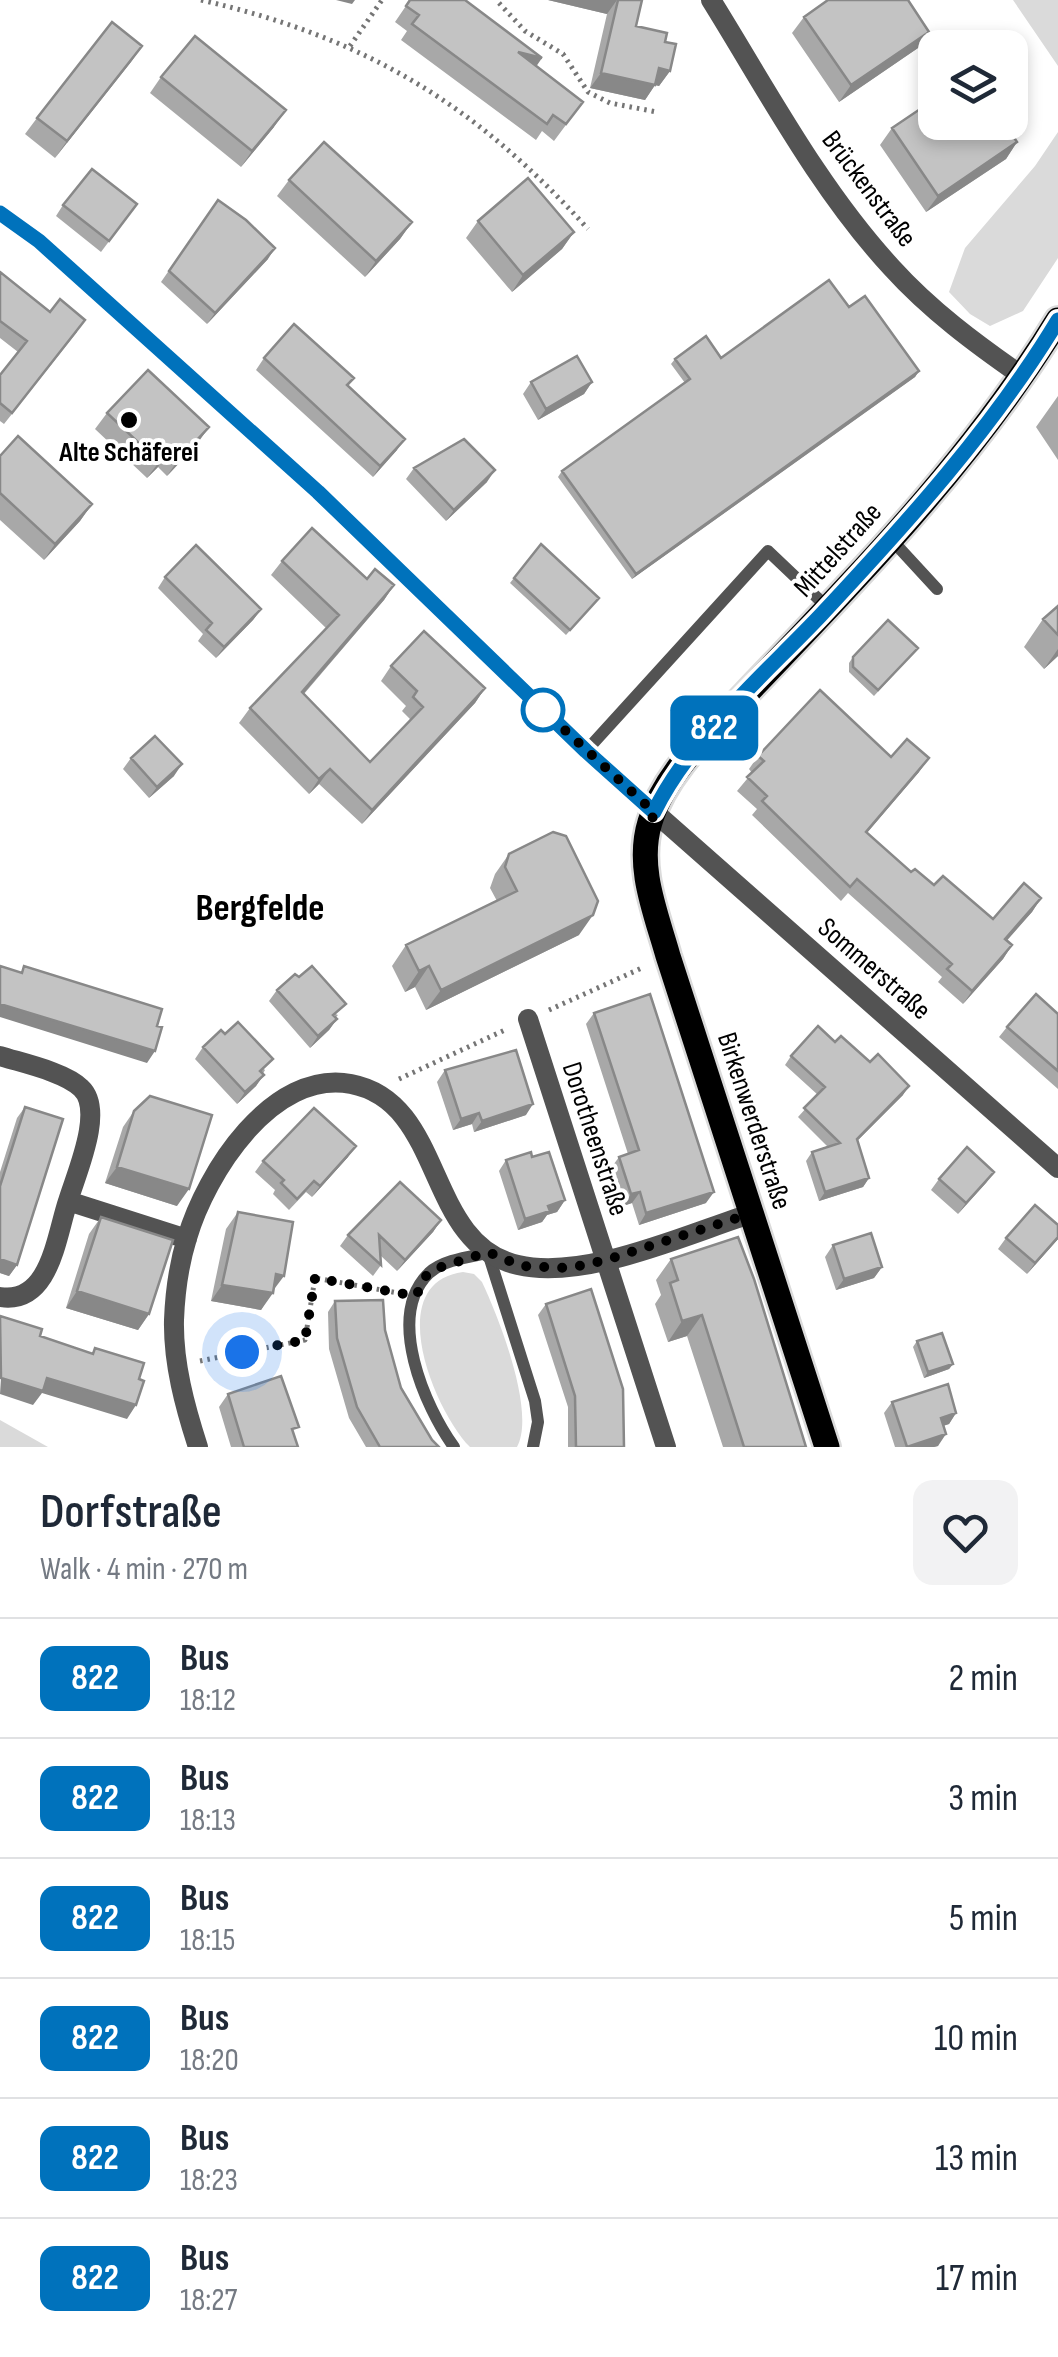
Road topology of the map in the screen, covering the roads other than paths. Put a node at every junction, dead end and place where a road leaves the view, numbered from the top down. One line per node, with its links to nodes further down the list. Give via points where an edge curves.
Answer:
1 (711, 0): 4 (street, Brückenstraße, via 805,152 891,267)
2 (0, 212): 8 (street, Sommerstraße, via 274,452)
3 (1058, 320): 4 (main road, Mittelstraße)
4 (1022, 376): 5 (main road, Mittelstraße)
5 (890, 538): 6 (lane); 7 (main road, Mittelstraße)
6 (937, 589)
7 (828, 608): 8 (lane, via 768,551); 9 (main road, Mittelstraße, via 695,749)
8 (586, 751): 9 (street, Sommerstraße)
9 (654, 812): 12 (street, Sommerstraße); 14 (main road, Birkenwerderstraße, via 645,846 649,887)
10 (528, 1019): 17 (street, Dorotheenstraße)
11 (0, 1056): 13 (street, via 68,1080 91,1102)
12 (1058, 1168)
13 (68, 1201): 15 (street); 18 (street, via 34,1291)
14 (753, 1213): 17 (street); 23 (main road, Birkenwerderstraße)
15 (187, 1239): 16 (street, via 206,1194 258,1119 297,1090 336,1082 374,1091 397,1107 462,1227); 19 (street, via 174,1319)
16 (488, 1252): 17 (street, via 547,1269); 20 (lane, via 426,1276 410,1326 415,1365); 21 (lane, via 534,1400)
17 (606, 1260): 22 (street, Dorotheenstraße)
18 (0, 1298)
19 (198, 1447)
20 (454, 1447)
21 (533, 1447)
22 (666, 1447)
23 (827, 1447)

